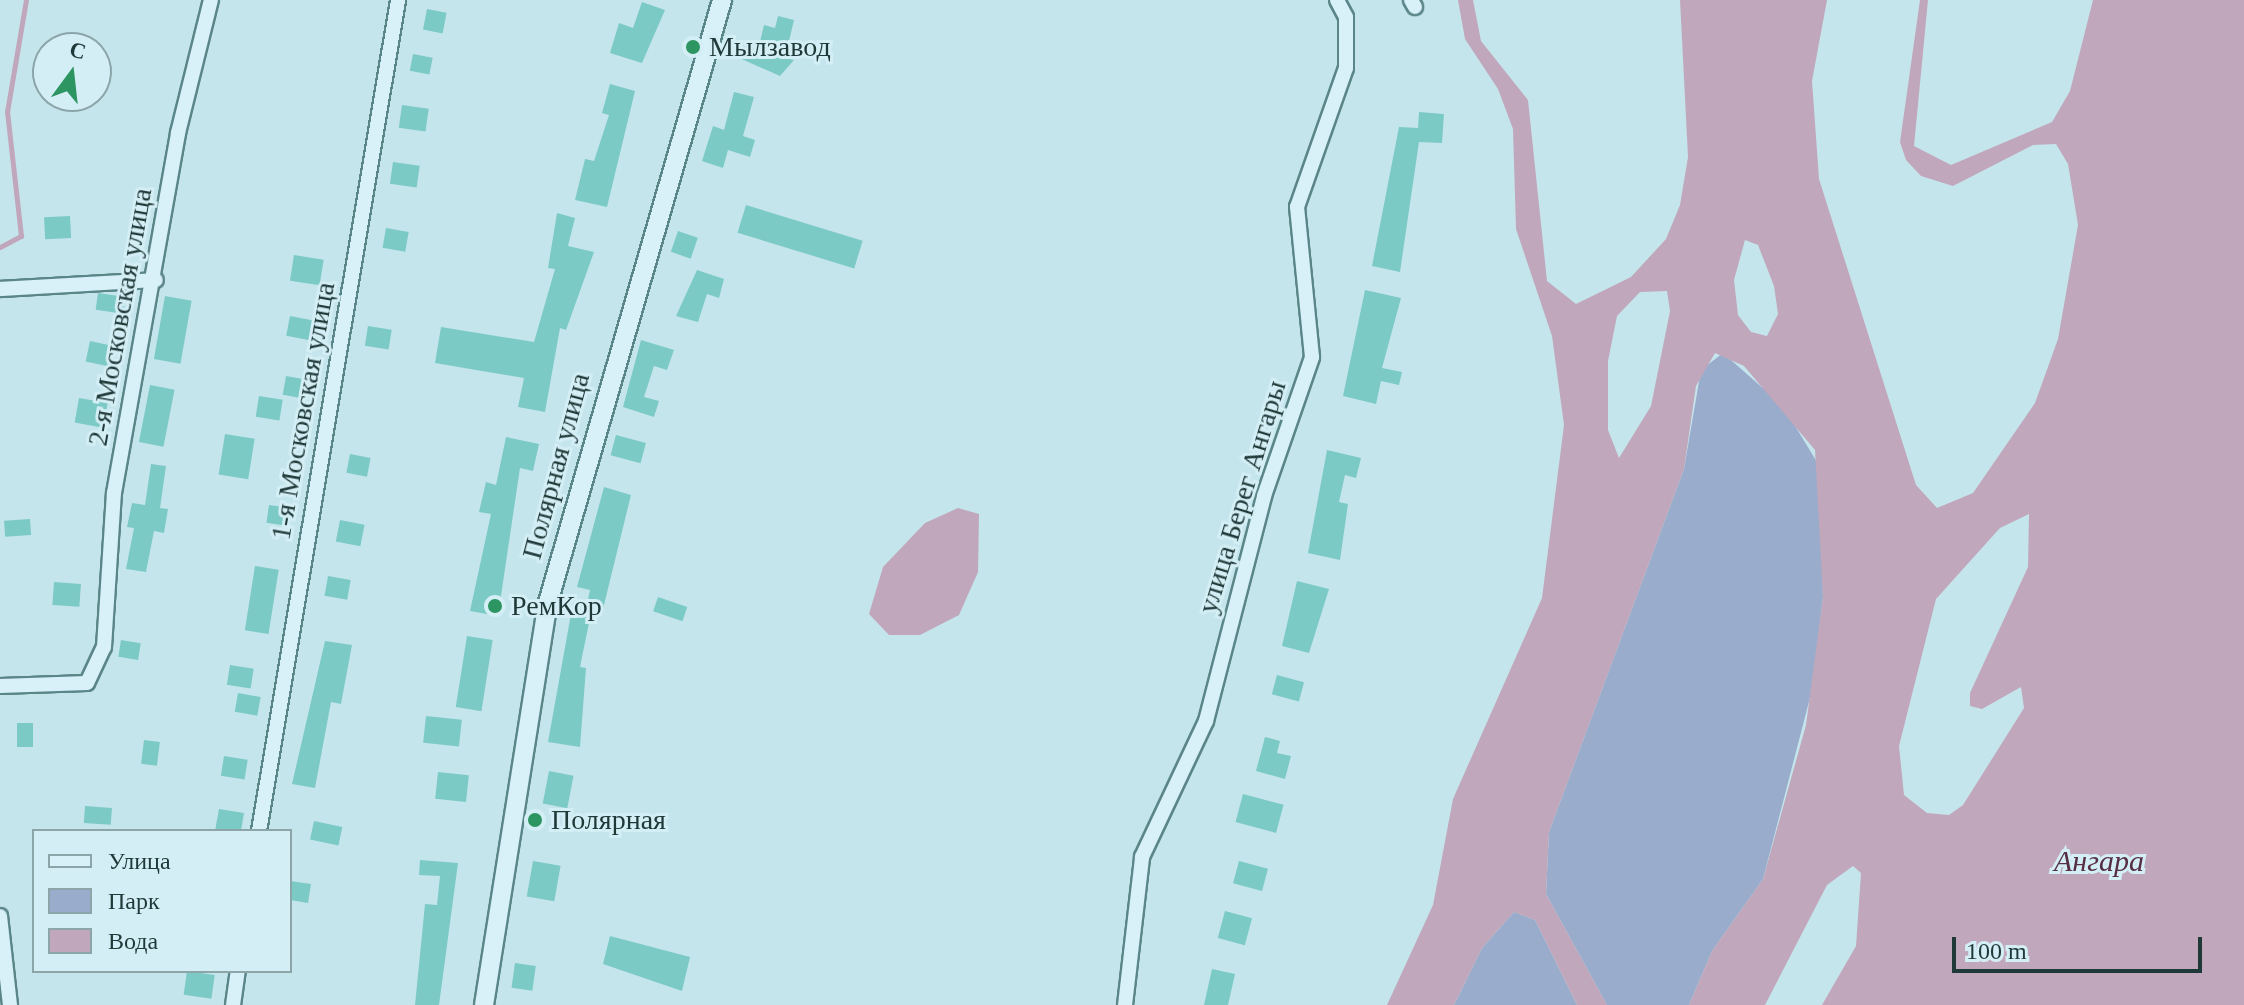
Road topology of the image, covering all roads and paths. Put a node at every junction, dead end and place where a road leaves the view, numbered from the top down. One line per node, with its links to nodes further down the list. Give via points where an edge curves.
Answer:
1 (211, 0): 5 (street, 2-я Московская улица, via 178,133)
2 (398, 0): 8 (street, 1-я Московская улица)
3 (722, 0): 13 (main road, Полярная улица, via 547,606)
4 (1337, 0): 14 (street, улица Берег Ангары, via 1346,17 1346,68 1297,207 1312,357 1264,496 1206,721 1142,857)
5 (156, 280): 6 (street); 7 (street, 2-я Московская улица, via 114,493 104,647 87,683)
6 (0, 289)
7 (0, 686)
8 (259, 829)
9 (0, 916): 11 (street)
10 (238, 973): 12 (street)
11 (10, 1005)
12 (233, 1005)
13 (484, 1005)
14 (1125, 1005)

